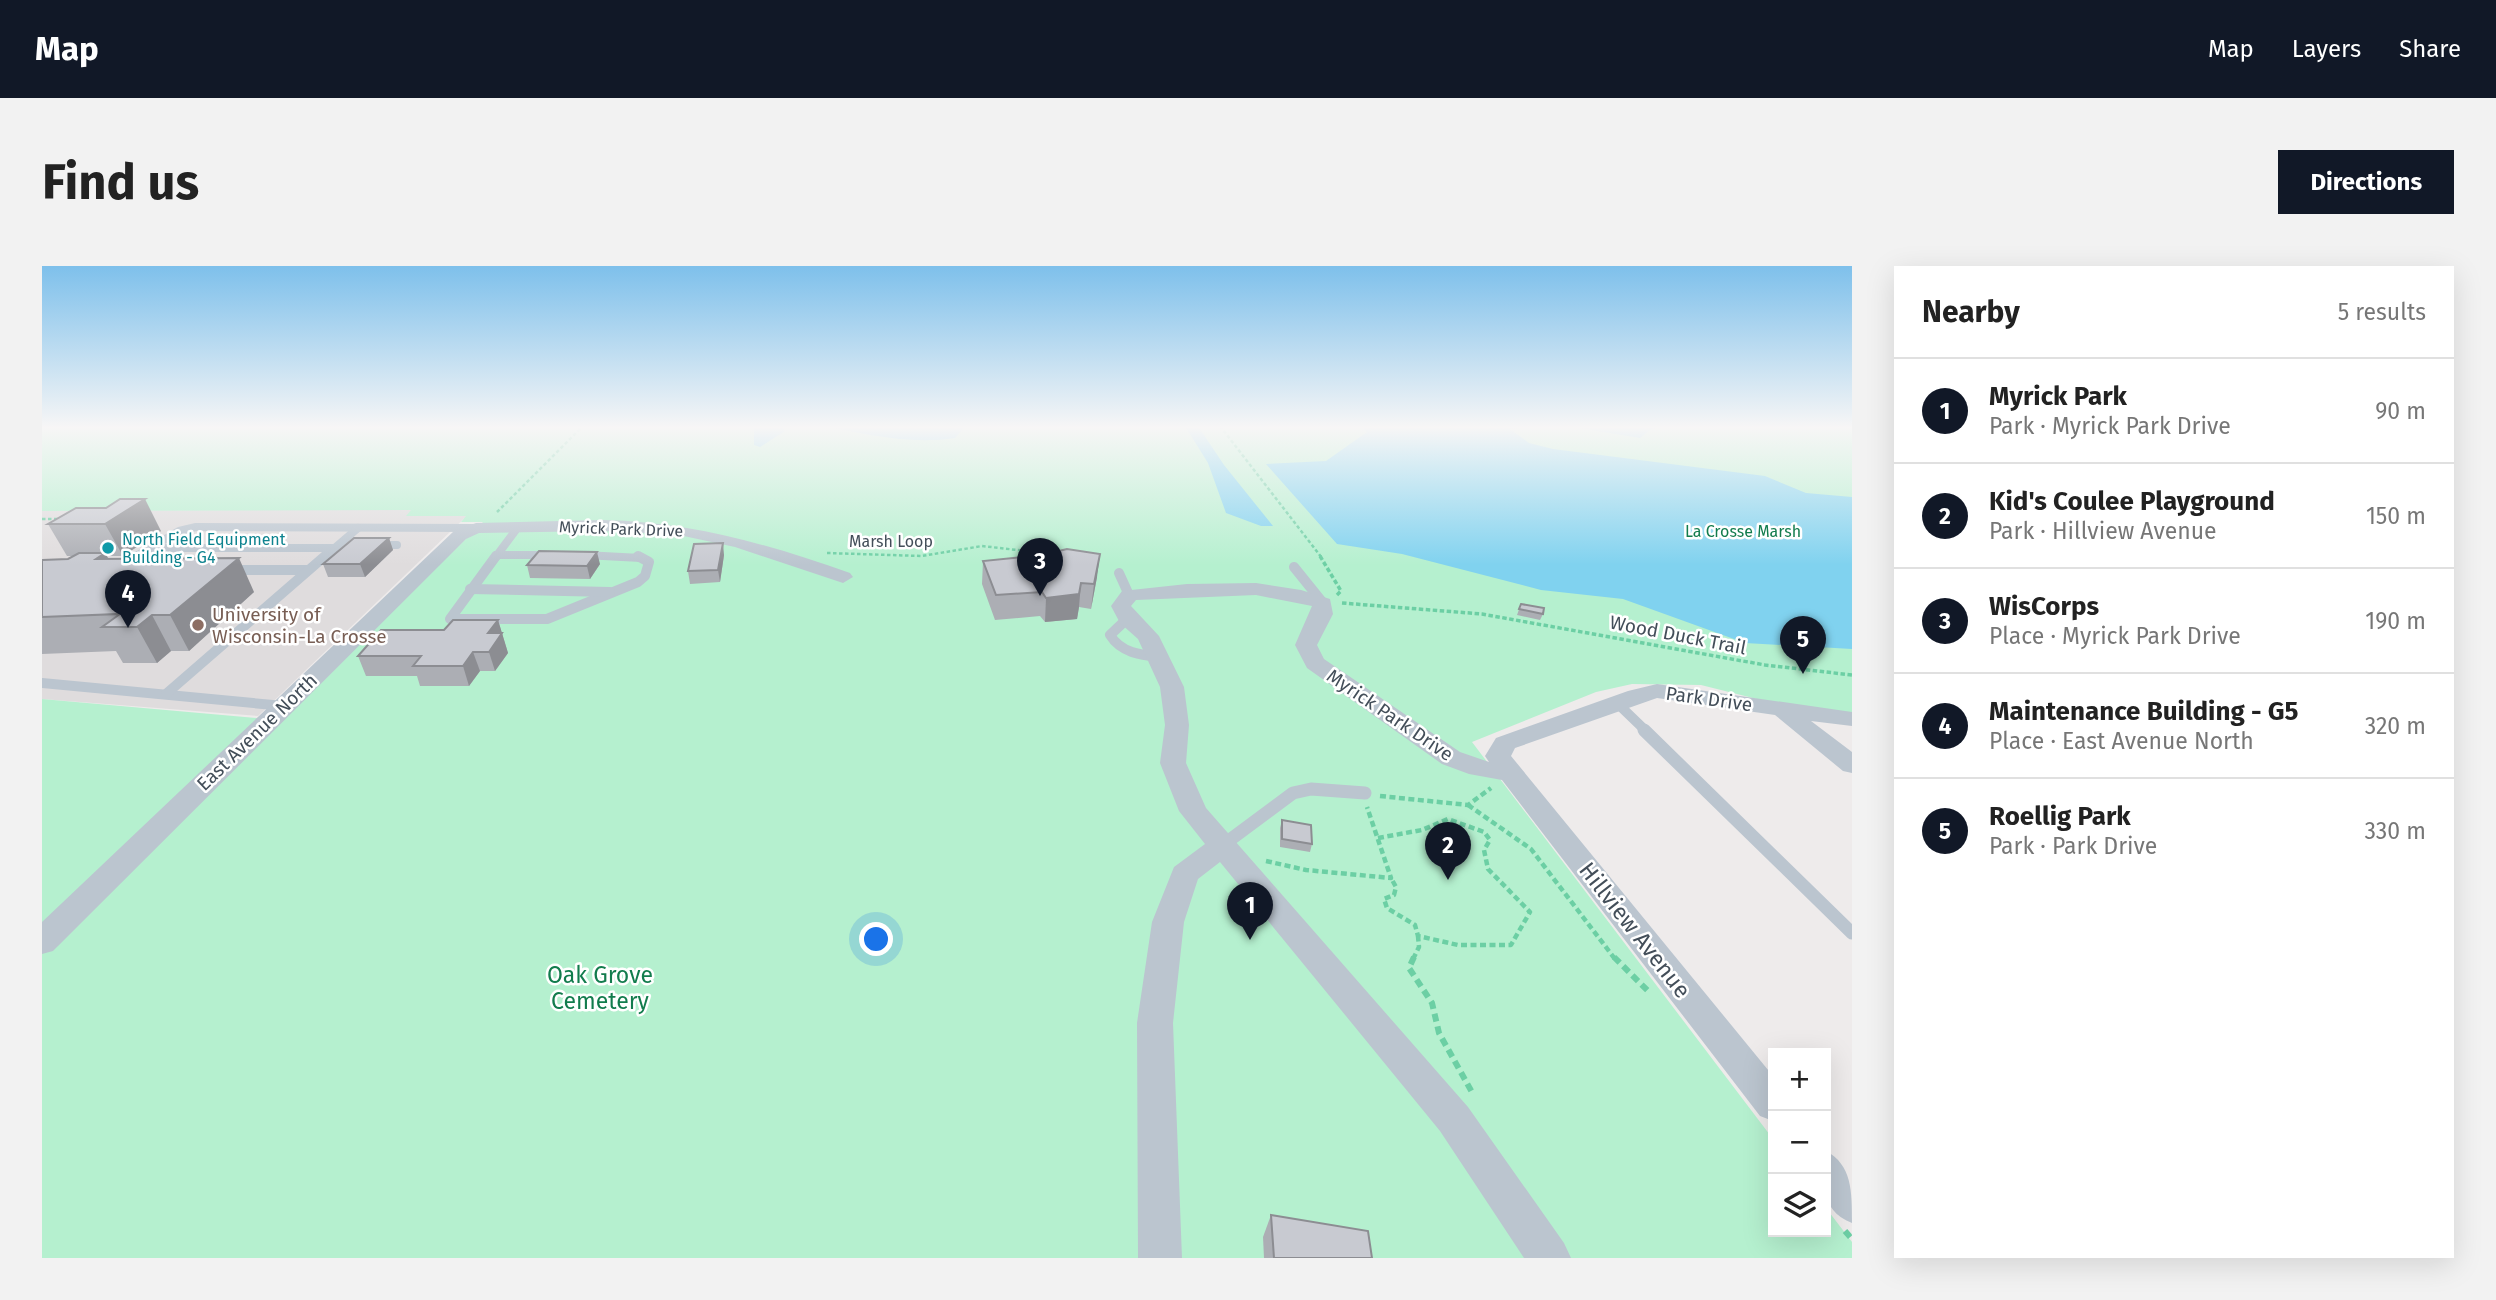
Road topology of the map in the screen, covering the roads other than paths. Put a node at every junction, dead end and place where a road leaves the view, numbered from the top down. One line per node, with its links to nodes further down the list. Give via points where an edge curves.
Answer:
1 (518, 527): 3 (street, Myrick Park Drive); 7 (lane); 14 (street, Myrick Park Drive, via 681,530)
2 (358, 528): 3 (lane); 5 (lane, via 196,527 178,531); 6 (lane)
3 (476, 528): 21 (street, East Avenue North, via 460,535)
4 (397, 544): 6 (lane)
5 (151, 548): 6 (lane); 13 (lane, via 110,571)
6 (334, 548): 12 (lane)
7 (496, 555): 8 (lane); 15 (lane)
8 (560, 555)
9 (573, 555): 16 (lane, via 646,558 645,576)
10 (1294, 567): 17 (lane)
11 (215, 570): 12 (lane)
12 (307, 570): 19 (lane)
13 (136, 571)
14 (843, 577)
15 (470, 589): 16 (lane); 16 (lane, via 450,619 547,619)
16 (614, 592)
17 (1323, 603): 24 (street, Myrick Park Drive, via 1306,645 1315,663 1451,758 1478,768); 27 (street, via 1255,588 1125,595 1160,657 1177,705 1173,763 1178,780 1194,811)
18 (42, 683): 19 (lane)
19 (166, 694): 21 (lane)
20 (1618, 704): 22 (street, Park Drive, via 1657,691); 24 (street, Park Drive, via 1505,743); 28 (lane)
21 (284, 706): 29 (street, East Avenue North)
22 (1784, 711): 23 (street, Park Drive); 25 (street)
23 (1852, 719)
24 (1504, 764): 30 (street, Hillview Avenue)
25 (1852, 765)
26 (1364, 793): 27 (lane, via 1311,789 1293,793)
27 (1227, 849): 33 (street, via 1185,874 1168,922 1155,1023); 34 (street, via 1454,1119)
28 (1852, 933)
29 (42, 942)
30 (1768, 1098)
31 (1829, 1174): 32 (street)
32 (1852, 1203)
33 (1160, 1258)
34 (1549, 1258)

